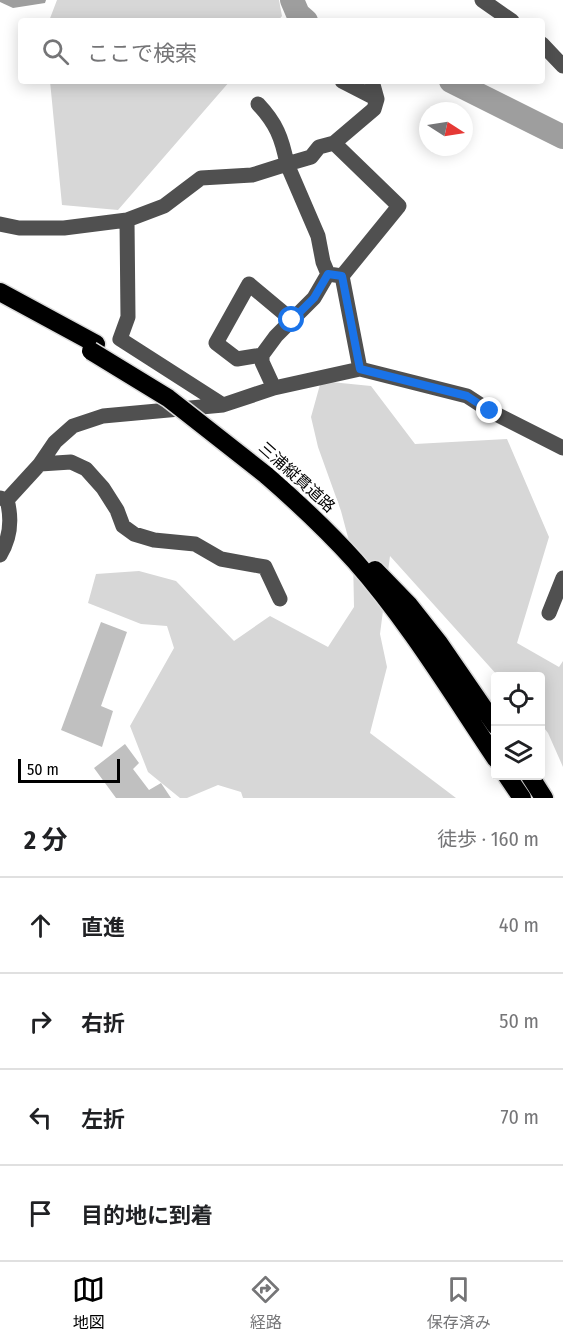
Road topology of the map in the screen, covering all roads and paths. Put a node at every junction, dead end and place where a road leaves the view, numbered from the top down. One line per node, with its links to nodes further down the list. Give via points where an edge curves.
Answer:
1 (482, 0): 2 (street)
2 (508, 18)
3 (545, 47): 4 (street)
4 (563, 66)
5 (348, 84): 7 (street)
6 (373, 84): 7 (street)
7 (377, 99): 9 (street, via 374,109)
8 (258, 104): 10 (street, via 271,118 282,140)
9 (334, 143): 10 (street); 13 (street, via 399,206)
10 (287, 164): 11 (street, via 252,175 201,178 164,206); 13 (street, via 318,236 323,262)
11 (127, 220): 12 (street, via 64,228); 21 (street, via 128,317 120,339)
12 (0, 224)
13 (335, 275): 16 (street); 19 (street)
14 (0, 292): 17 (highway, 三浦縦貫道路)
15 (0, 302): 17 (highway, 三浦縦貫道路)
16 (292, 320): 18 (street); 18 (street, via 249,284 216,343 237,359)
17 (94, 348): 24 (highway, 三浦縦貫道路, via 189,403)
18 (262, 355): 20 (street)
19 (360, 369): 20 (street); 22 (street, via 467,396)
20 (274, 388): 21 (street)
21 (222, 405): 23 (street, via 103,416 73,426 55,442)
22 (563, 448)
23 (40, 464): 25 (street); 28 (street, via 71,462 87,469 104,488 123,526 134,534 195,544 221,559 265,567)
24 (268, 472): 30 (highway, 三浦縦貫道路, via 325,518 409,605); 31 (highway, 三浦縦貫道路, via 357,563 411,634)
25 (3, 499): 26 (street, via 12,518)
26 (0, 555)
27 (563, 578): 29 (street)
28 (280, 599)
29 (549, 613)
30 (491, 720)
31 (491, 753)
32 (510, 780): 34 (highway)
33 (533, 780): 35 (highway)
34 (522, 798)
35 (544, 798)

